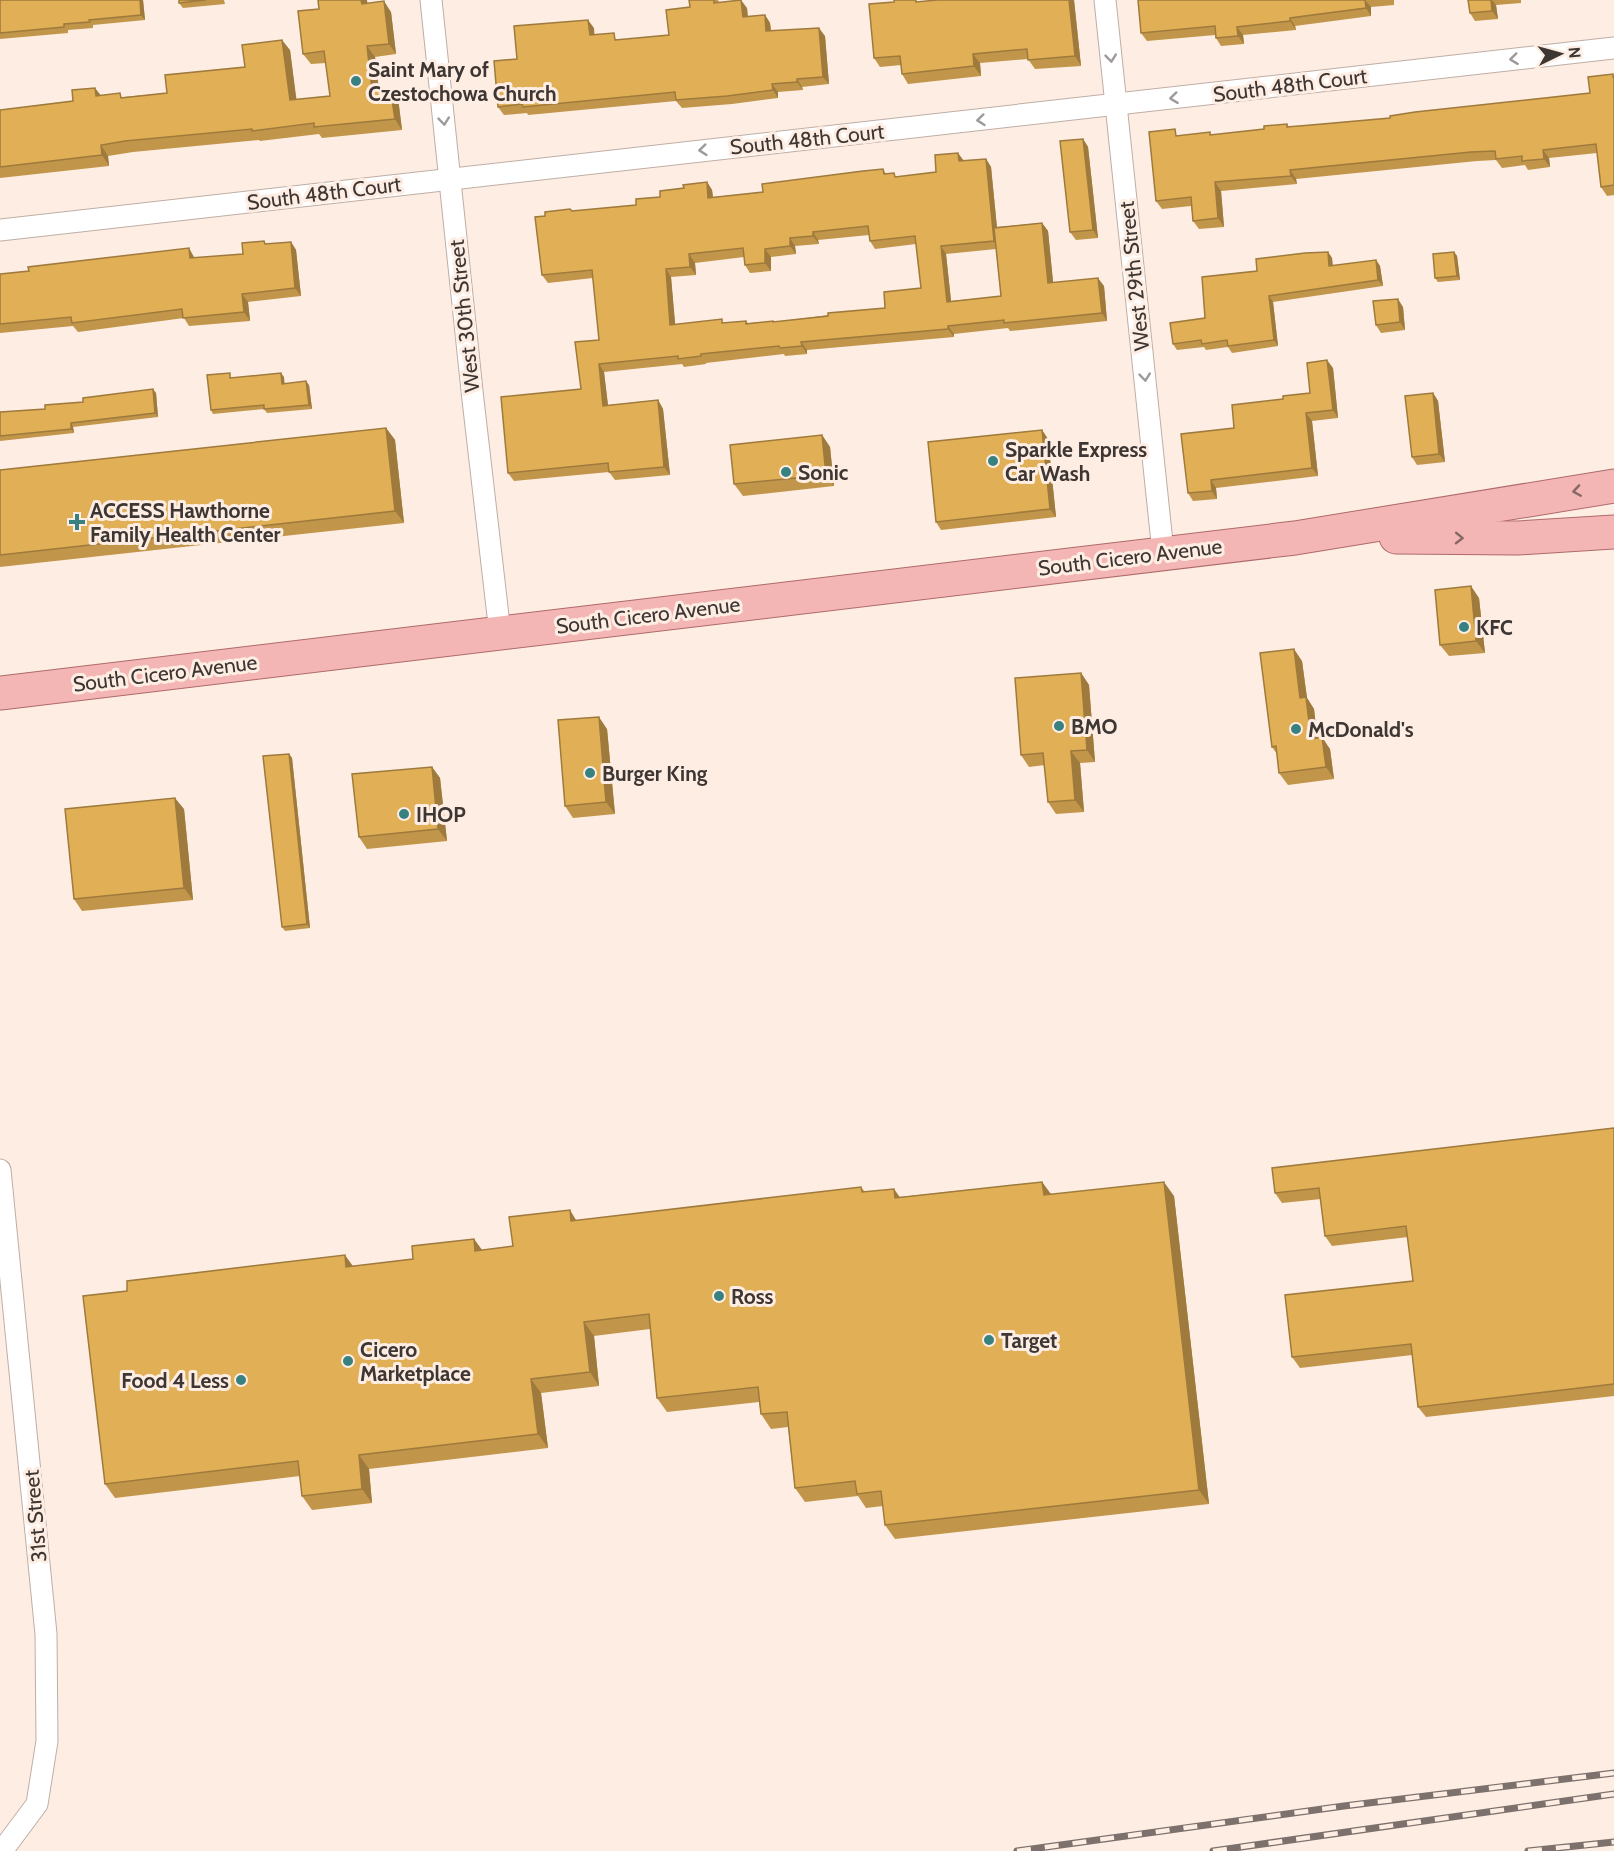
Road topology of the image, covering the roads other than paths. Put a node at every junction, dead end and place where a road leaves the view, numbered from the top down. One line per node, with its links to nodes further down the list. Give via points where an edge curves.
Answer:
1 (431, 0): 5 (street, West 30th Street, one-way to 5)
2 (1105, 0): 4 (street, West 29th Street, one-way to 4)
3 (1614, 48): 4 (street, South 48th Court, one-way to 4)
4 (1116, 105): 5 (street, South 48th Court, one-way to 5); 10 (street, West 29th Street, one-way to 10)
5 (450, 178): 6 (street, South 48th Court); 11 (street, West 30th Street)
6 (0, 230)
7 (1614, 486): 9 (main road, South Cicero Avenue, one-way to 9)
8 (1614, 532): 9 (main road, South Cicero Avenue, one-way to 8, via 1518,538)
9 (1295, 538): 10 (main road, South Cicero Avenue)
10 (1163, 552): 11 (main road, South Cicero Avenue)
11 (500, 633): 12 (main road, South Cicero Avenue)
12 (0, 693)
13 (0, 1170): 14 (street, 31st Street, via 46,1634 47,1742 37,1804)
14 (2, 1851)

